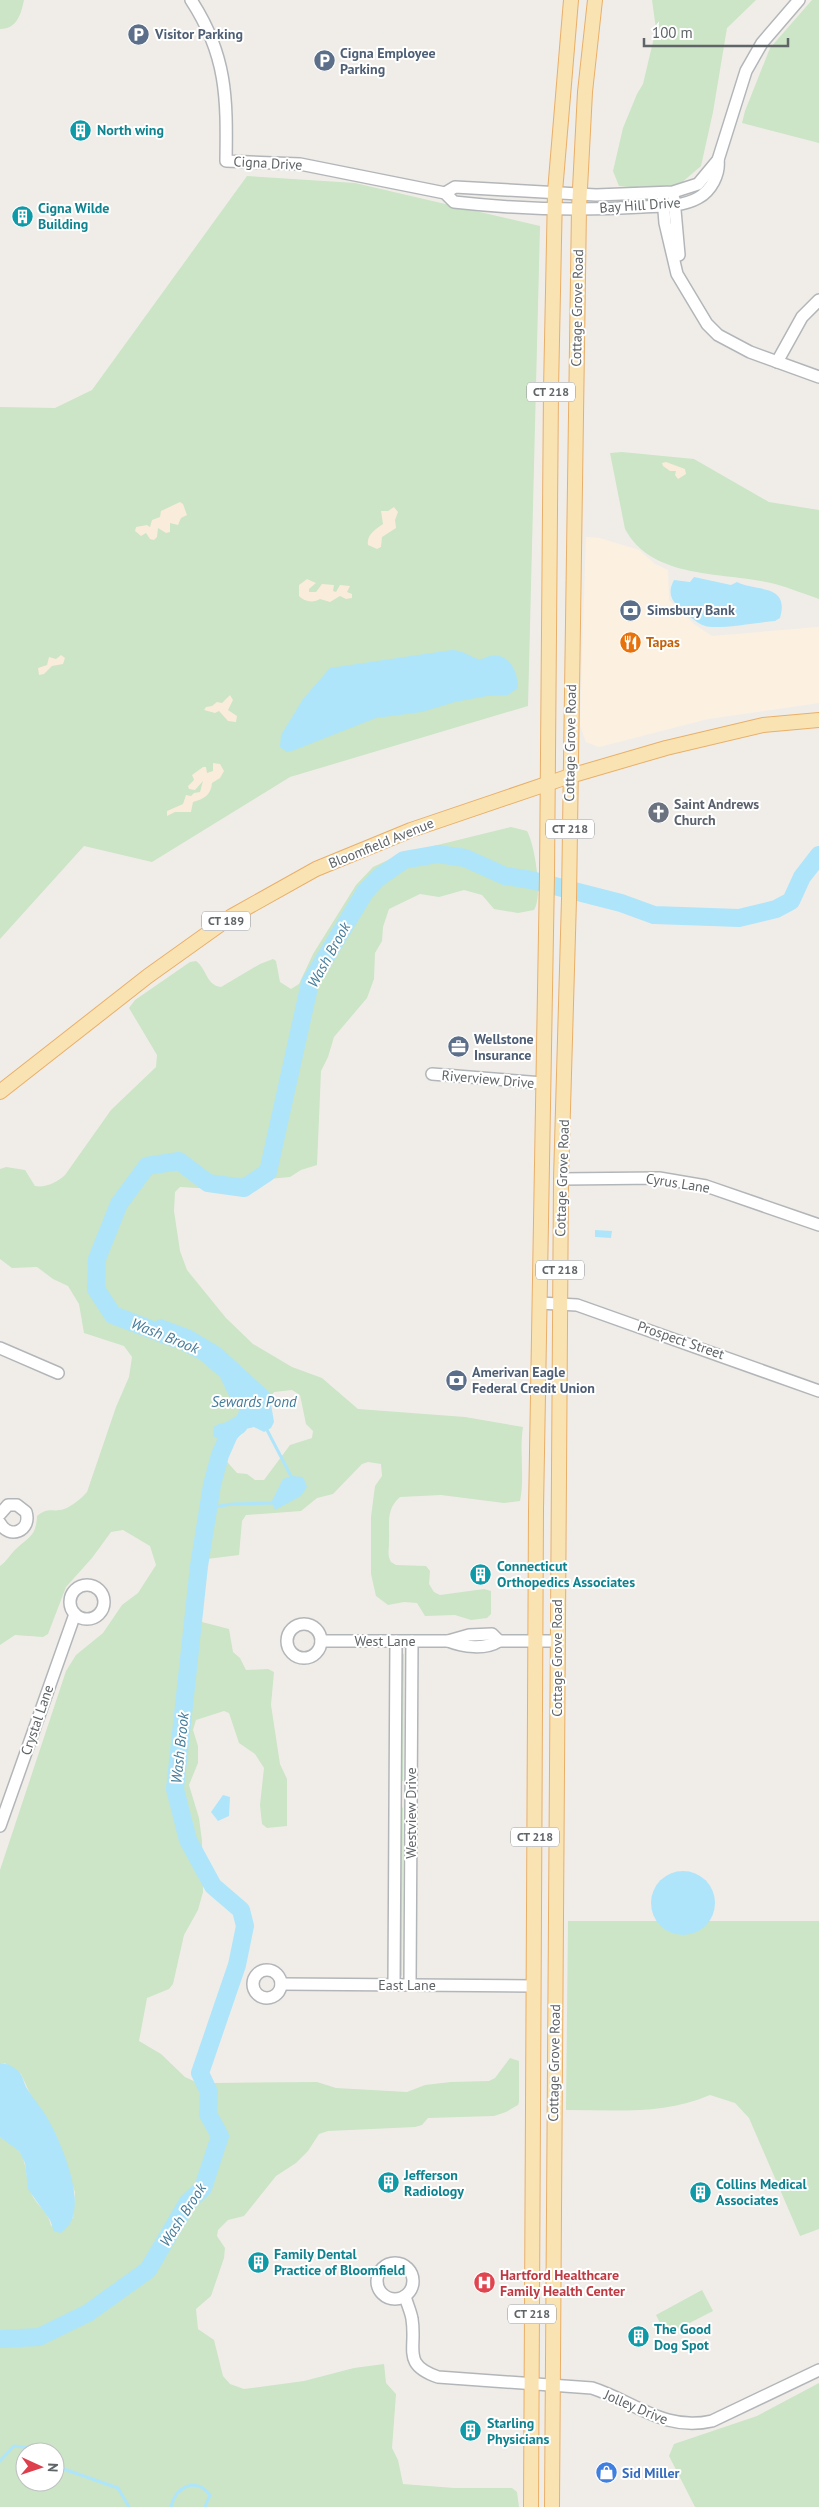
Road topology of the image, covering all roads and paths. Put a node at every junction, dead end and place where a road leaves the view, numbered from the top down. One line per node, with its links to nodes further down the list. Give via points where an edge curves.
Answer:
1 (191, 0): 6 (street, Cigna Drive, via 206,26 223,76 227,99 226,161 300,164)
2 (571, 0): 7 (main road, Cottage Grove Road / CT 218)
3 (595, 0): 7 (main road, Cottage Grove Road / CT 218, via 585,92)
4 (799, 0): 5 (street, Bay Hill Drive, via 758,50 746,71)
5 (718, 160): 8 (street, Bay Hill Drive, via 698,184); 9 (street, Bay Hill Drive, via 720,170 699,198)
6 (445, 193): 7 (street, Cigna Drive, via 455,187); 10 (street, Cigna Drive, via 454,202)
7 (567, 193): 8 (street, Bay Hill Drive); 10 (main road, Cottage Grove Road / CT 218); 10 (main road, Cottage Grove Road / CT 218)
8 (668, 193): 9 (street)
9 (669, 205): 10 (street, Bay Hill Drive); 12 (street, via 681,277 700,314 718,335)
10 (566, 209): 14 (main road, Cottage Grove Road / CT 218); 15 (main road, Cottage Grove Road / CT 218)
11 (819, 300): 12 (street, via 802,316)
12 (777, 362): 13 (street)
13 (819, 377)
14 (548, 550): 15 (main road); 18 (main road, Cottage Grove Road / CT 218)
15 (573, 562): 17 (main road, Cottage Grove Road / CT 218)
16 (819, 720): 17 (main road, Bloomfield Avenue / CT 189, via 764,725 666,748)
17 (570, 776): 18 (main road, Bloomfield Avenue / CT 189); 22 (main road, Cottage Grove Road / CT 218)
18 (548, 784): 20 (main road, Cottage Grove Road / CT 218); 21 (main road, Bloomfield Avenue / CT 189, via 411,830 316,869 232,916 148,976)
19 (432, 1074): 20 (street, Riverview Drive)
20 (543, 1083): 24 (main road, Cottage Grove Road / CT 218)
21 (0, 1092)
22 (561, 1179): 23 (street, Cyrus Lane, via 659,1178 706,1186); 25 (main road, Cottage Grove Road / CT 218)
23 (819, 1225)
24 (539, 1303): 25 (street, Prospect Street); 35 (main road, Cottage Grove Road / CT 218)
25 (560, 1304): 28 (street, Prospect Street, via 577,1305 609,1315); 36 (main road, Cottage Grove Road / CT 218)
26 (0, 1348): 27 (street)
27 (58, 1373)
28 (819, 1391)
29 (0, 1514): 30 (street, via 5,1507 16,1505 26,1512 28,1520 24,1529 15,1533 6,1531)
30 (0, 1523)
31 (75, 1614): 37 (street, Crystal Lane)
32 (321, 1641): 33 (street, West Lane)
33 (396, 1641): 34 (street, West Lane); 39 (street, Westview Drive)
34 (412, 1641): 35 (street, West Lane, via 448,1641 468,1635 492,1634 499,1642); 40 (street, Westview Drive)
35 (536, 1641): 36 (street, West Lane); 41 (main road, Cottage Grove Road / CT 218)
36 (557, 1641): 43 (main road, Cottage Grove Road / CT 218)
37 (0, 1826)
38 (281, 1984): 39 (street, East Lane)
39 (394, 1985): 40 (street, East Lane)
40 (410, 1985): 41 (street, East Lane)
41 (533, 1986): 42 (main road, Cottage Grove Road / CT 218)
42 (533, 2121): 43 (main road); 46 (main road, Cottage Grove Road / CT 218)
43 (553, 2121): 47 (main road, Cottage Grove Road / CT 218)
44 (405, 2296): 46 (street, Jolley Drive, via 412,2320 413,2358 422,2372 438,2377)
45 (819, 2370): 47 (street, Jolley Drive, via 712,2421 694,2425 671,2422 592,2388)
46 (532, 2385): 47 (street, Jolley Drive); 48 (main road, Cottage Grove Road / CT 218)
47 (552, 2386): 49 (main road, Cottage Grove Road / CT 218)
48 (531, 2507)
49 (552, 2507)

